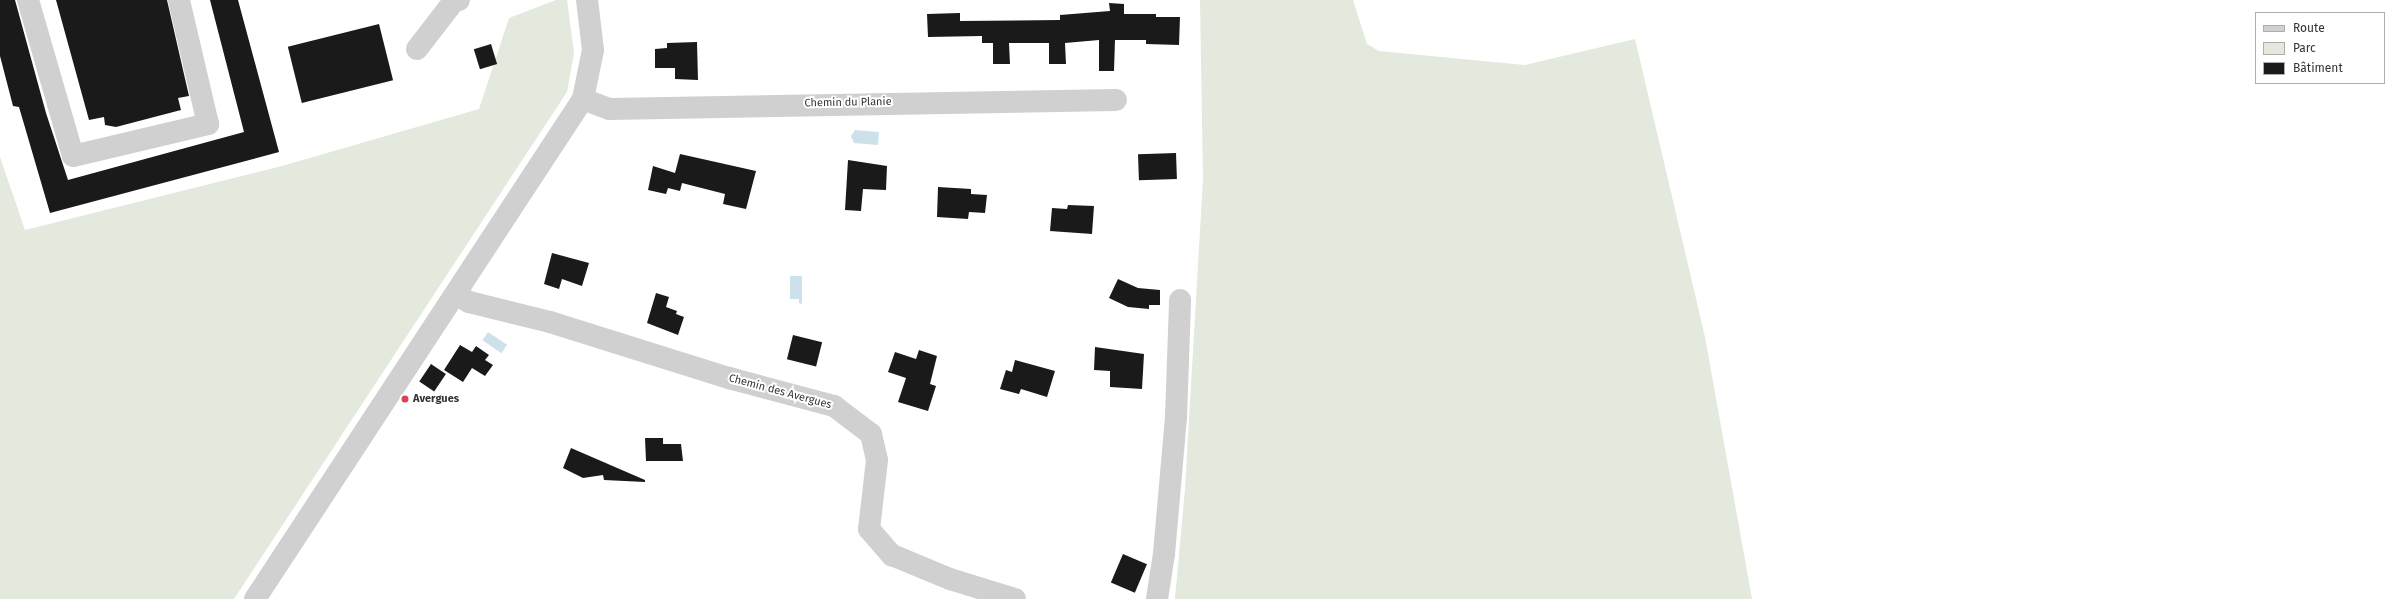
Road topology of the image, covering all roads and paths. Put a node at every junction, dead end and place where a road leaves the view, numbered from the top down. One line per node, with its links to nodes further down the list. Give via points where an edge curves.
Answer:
1 (28, 0): 2 (street, via 73,156 208,124)
2 (179, 0)
3 (459, 0): 5 (street, via 454,1)
4 (587, 0): 6 (street, via 593,50)
5 (417, 48)
6 (583, 99): 7 (street, Chemin du Planie, via 609,109); 8 (street)
7 (1116, 100)
8 (456, 294): 10 (street); 11 (street, Chemin des Avergues, via 469,302 550,322 729,378 834,406 871,434 877,460 869,529 892,555 950,579)
9 (1180, 300): 12 (street, via 1176,417 1164,554)
10 (255, 599)
11 (1015, 599)
12 (1157, 599)

